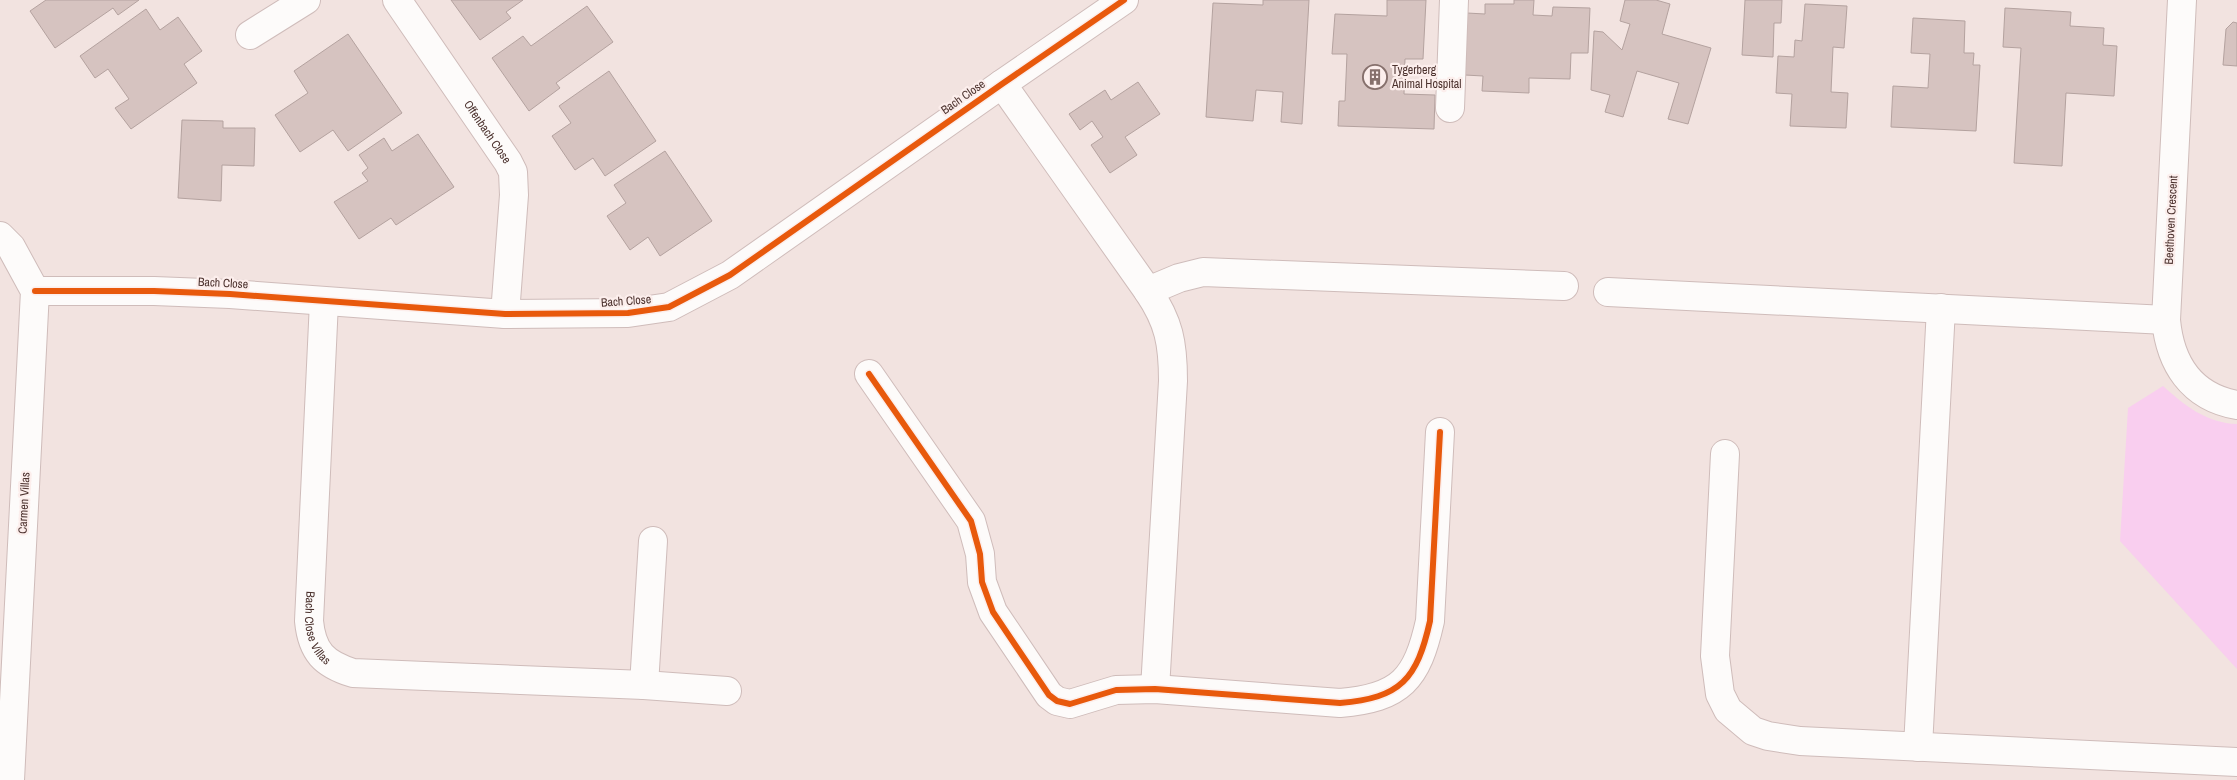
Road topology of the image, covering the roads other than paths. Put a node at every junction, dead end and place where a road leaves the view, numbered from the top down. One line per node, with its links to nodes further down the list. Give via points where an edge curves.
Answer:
1 (306, 0): 6 (street)
2 (397, 0): 16 (street, Offenbach Close, via 513,172)
3 (1124, 0): 7 (street, Bach Close)
4 (1454, 0): 8 (street)
5 (2182, 0): 17 (street, Beethoven Crescent)
6 (250, 35)
7 (1002, 84): 12 (street); 16 (street, Bach Close, via 730,276 690,298 646,312)
8 (1450, 108)
9 (0, 236): 11 (street, via 11,247)
10 (1564, 286): 12 (street, via 1203,272)
11 (35, 291): 14 (street, Bach Close, via 173,292); 28 (street, Carmen Villas)
12 (1148, 291): 24 (street, via 1168,327 1173,349)
13 (1608, 292): 15 (street)
14 (324, 302): 16 (street, Bach Close); 23 (street, Bach Close Villas, via 309,621 310,636 316,650 326,661 353,673)
15 (1941, 308): 17 (street); 26 (street)
16 (505, 314)
17 (2166, 320): 19 (street, Beethoven Crescent, via 2175,360 2186,377 2212,397)
18 (870, 374): 24 (street, via 971,521 980,554 982,582 993,612 1049,695 1070,704 1116,690)
19 (2237, 405)
20 (1440, 432): 24 (street, via 1430,621 1423,650 1400,685 1385,695 1366,701 1340,703)
21 (1725, 454): 26 (street, via 1716,656 1720,694 1728,710 1753,731 1768,736 1800,741)
22 (653, 541): 23 (street)
23 (644, 685): 25 (street, Bach Close Villas)
24 (1155, 689)
25 (727, 691)
26 (1918, 747): 27 (street)
27 (2237, 762)
28 (10, 780)

